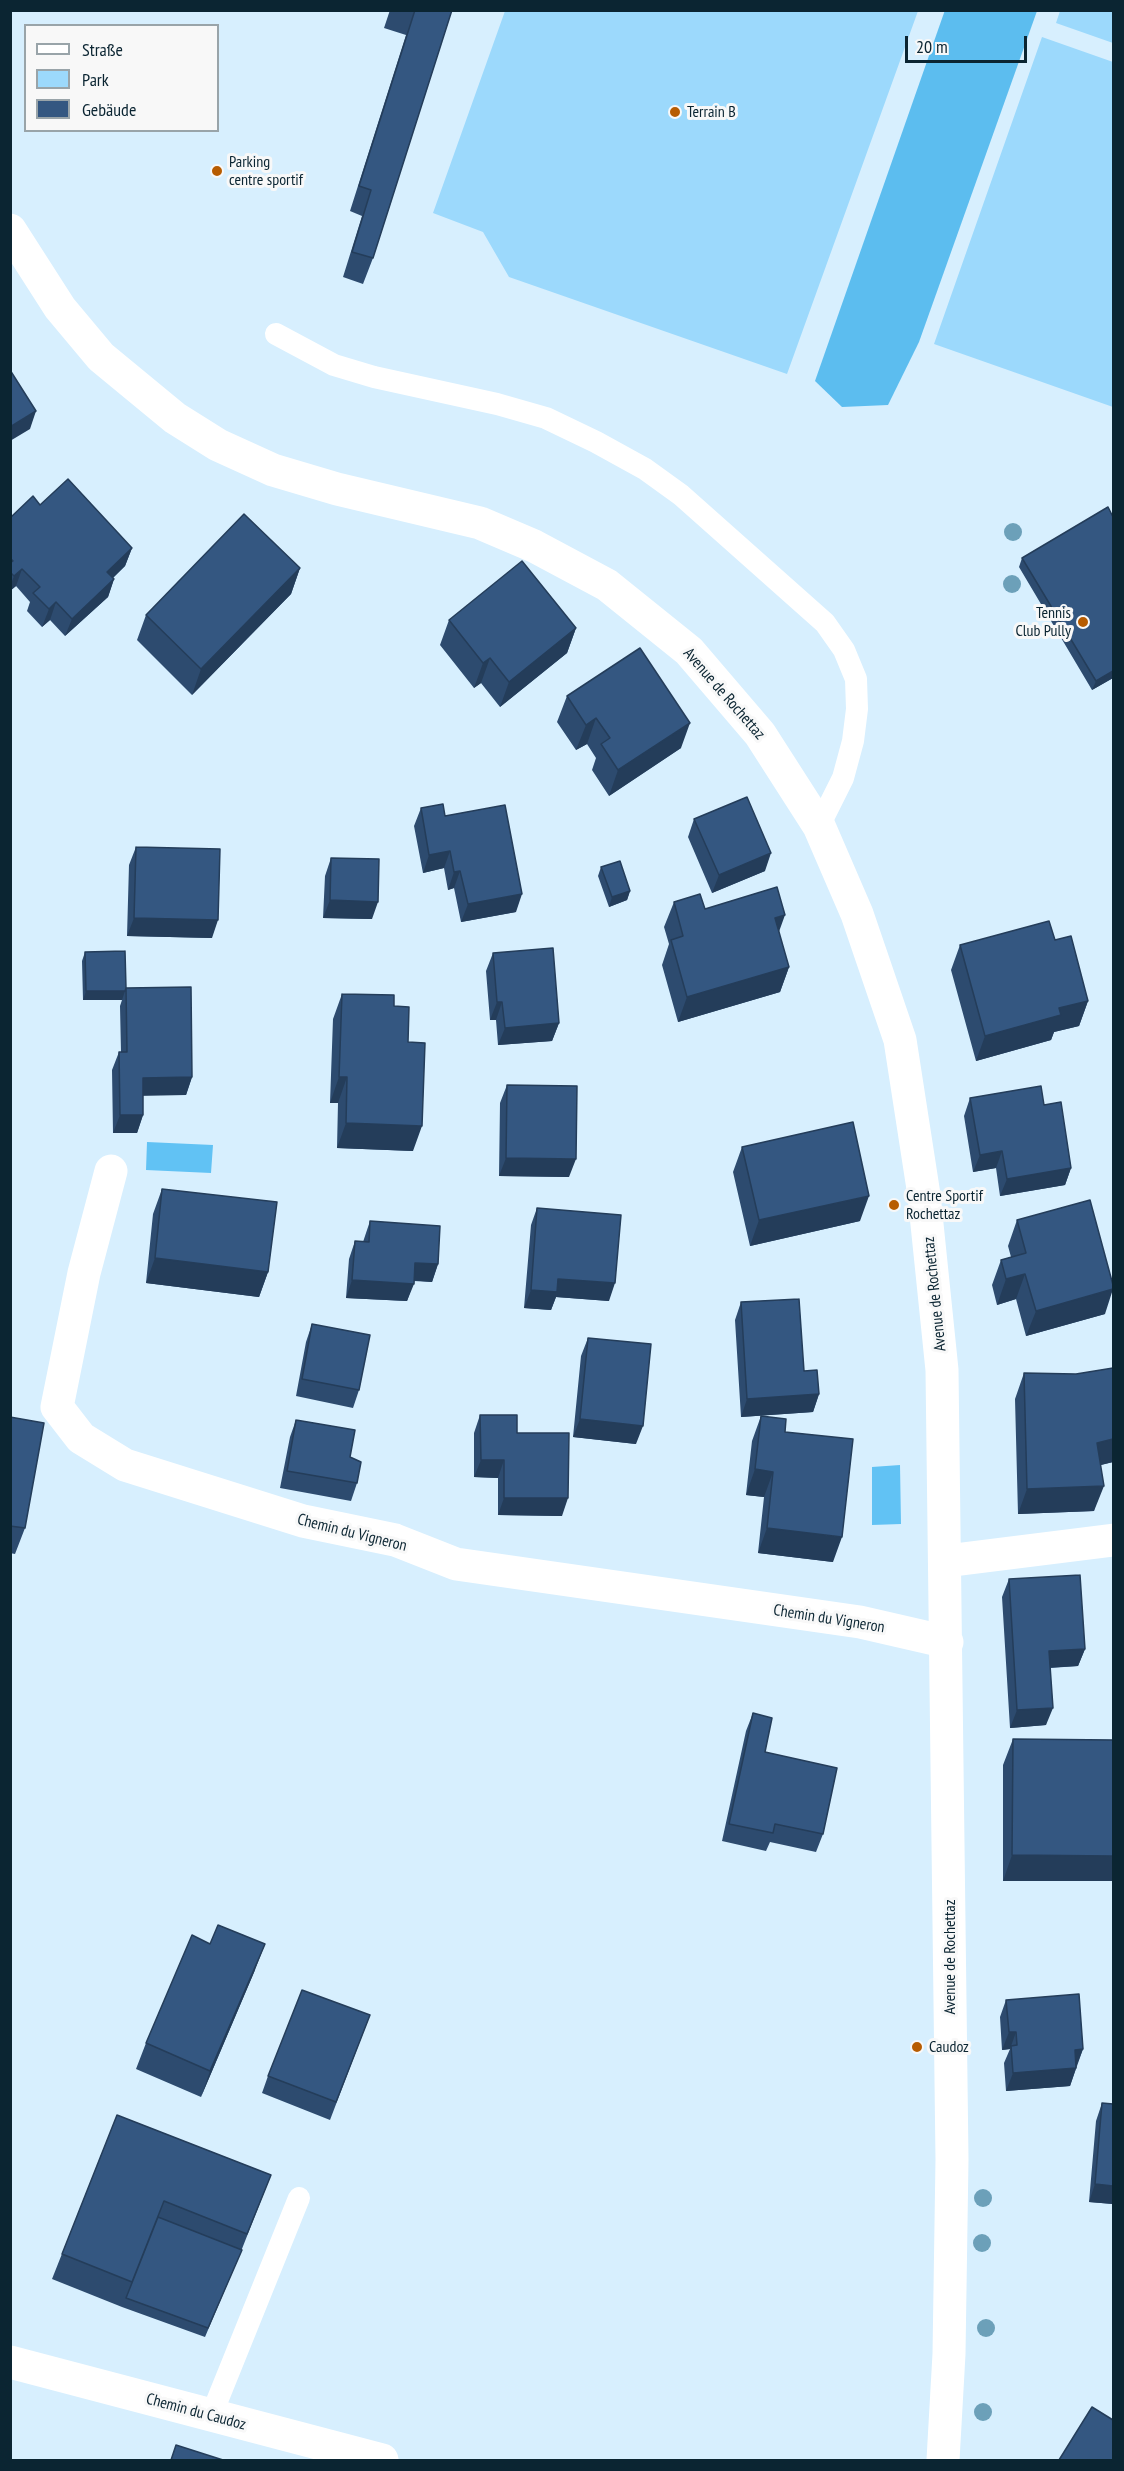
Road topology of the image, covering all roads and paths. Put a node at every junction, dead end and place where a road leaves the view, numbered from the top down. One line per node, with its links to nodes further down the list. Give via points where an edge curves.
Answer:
1 (10, 230): 3 (street, Avenue de Rochettaz, via 60,308 101,357 175,418 218,445 273,470 480,523 534,546 607,585 689,651 760,734)
2 (276, 334): 3 (lane, via 334,365 526,412 596,442 645,469 681,495 825,623 844,650 856,679 857,709 843,778)
3 (819, 826): 6 (street, Avenue de Rochettaz, via 857,914 900,1040 939,1326)
4 (111, 1171): 7 (street, Chemin du Vigneron, via 84,1273 57,1407 81,1438 125,1465 303,1521 396,1540 456,1564 860,1622)
5 (1113, 1540): 6 (street)
6 (946, 1560): 7 (street, Avenue de Rochettaz)
7 (947, 1642): 12 (street, Avenue de Rochettaz, via 952,2159)
8 (299, 2198): 10 (lane)
9 (10, 2362): 10 (street, Chemin du Caudoz)
10 (211, 2416): 11 (street, Chemin du Caudoz)
11 (382, 2460)
12 (943, 2460)

